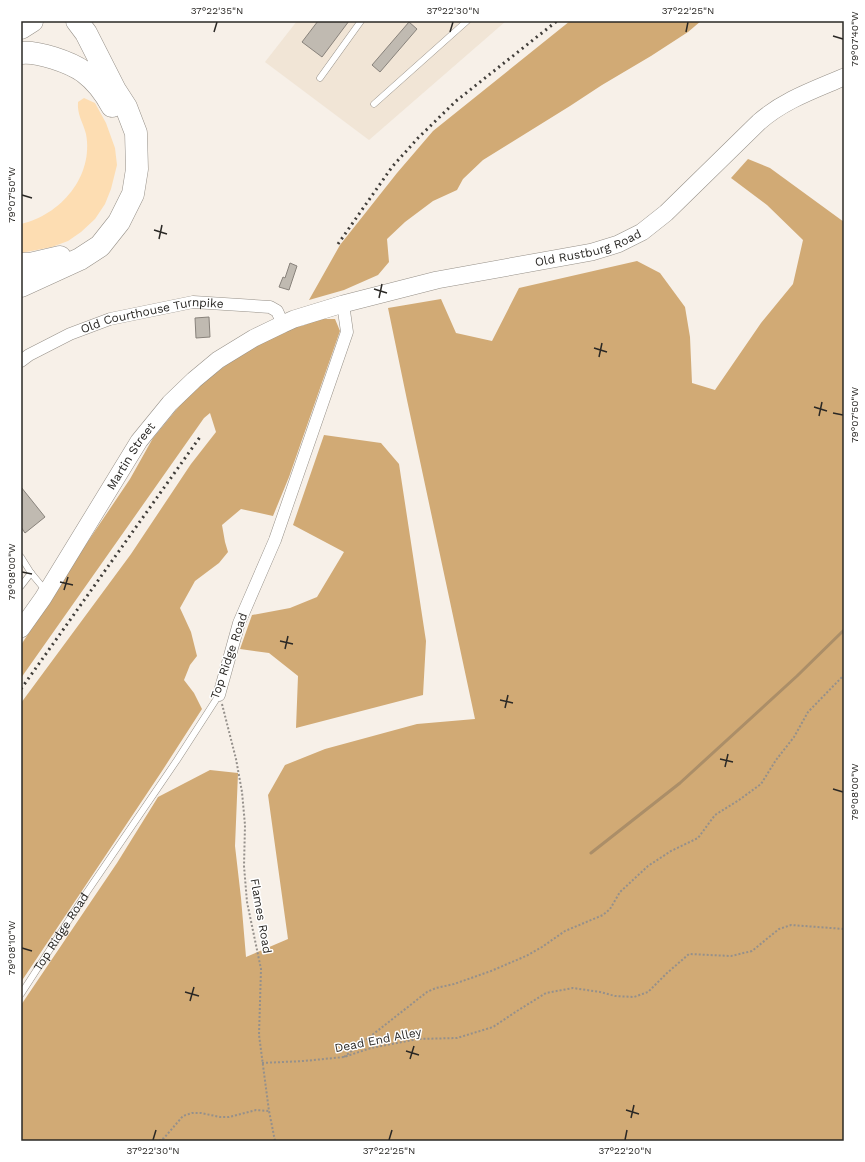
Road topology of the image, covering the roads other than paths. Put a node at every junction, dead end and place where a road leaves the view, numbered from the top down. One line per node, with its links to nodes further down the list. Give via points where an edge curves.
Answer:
1 (32, 21): 6 (highway)
2 (77, 21): 8 (highway)
3 (93, 21): 8 (highway, via 92,33)
4 (361, 21): 10 (lane)
5 (466, 21): 11 (lane)
6 (21, 28)
7 (21, 53): 12 (highway, via 40,54 59,60 83,72 103,91 121,120 126,172 118,202 102,226 84,244 60,257)
8 (101, 60): 13 (highway, via 126,107 136,133 137,170 133,194 119,222 100,246 80,260)
9 (844, 77): 14 (street, Old Rustburg Road, via 793,98 774,110 660,218 642,232 618,244 592,252 437,280)
10 (320, 78)
11 (374, 104)
12 (21, 264)
13 (21, 286)
14 (343, 304): 15 (street, Old Rustburg Road); 22 (street, Top Ridge Road, via 347,332 276,540 239,623)
15 (283, 324): 16 (street, Old Courthouse Turnpike, via 277,311 270,307 193,302 110,318 70,334); 20 (street, Martin Street, via 218,360 170,403 139,441)
16 (21, 361)
17 (21, 557): 18 (lane)
18 (31, 573): 19 (lane); 20 (lane)
19 (21, 586)
20 (47, 592): 21 (street, Martin Street)
21 (21, 629)
22 (219, 695): 23 (lane, Top Ridge Road)
23 (21, 994)

